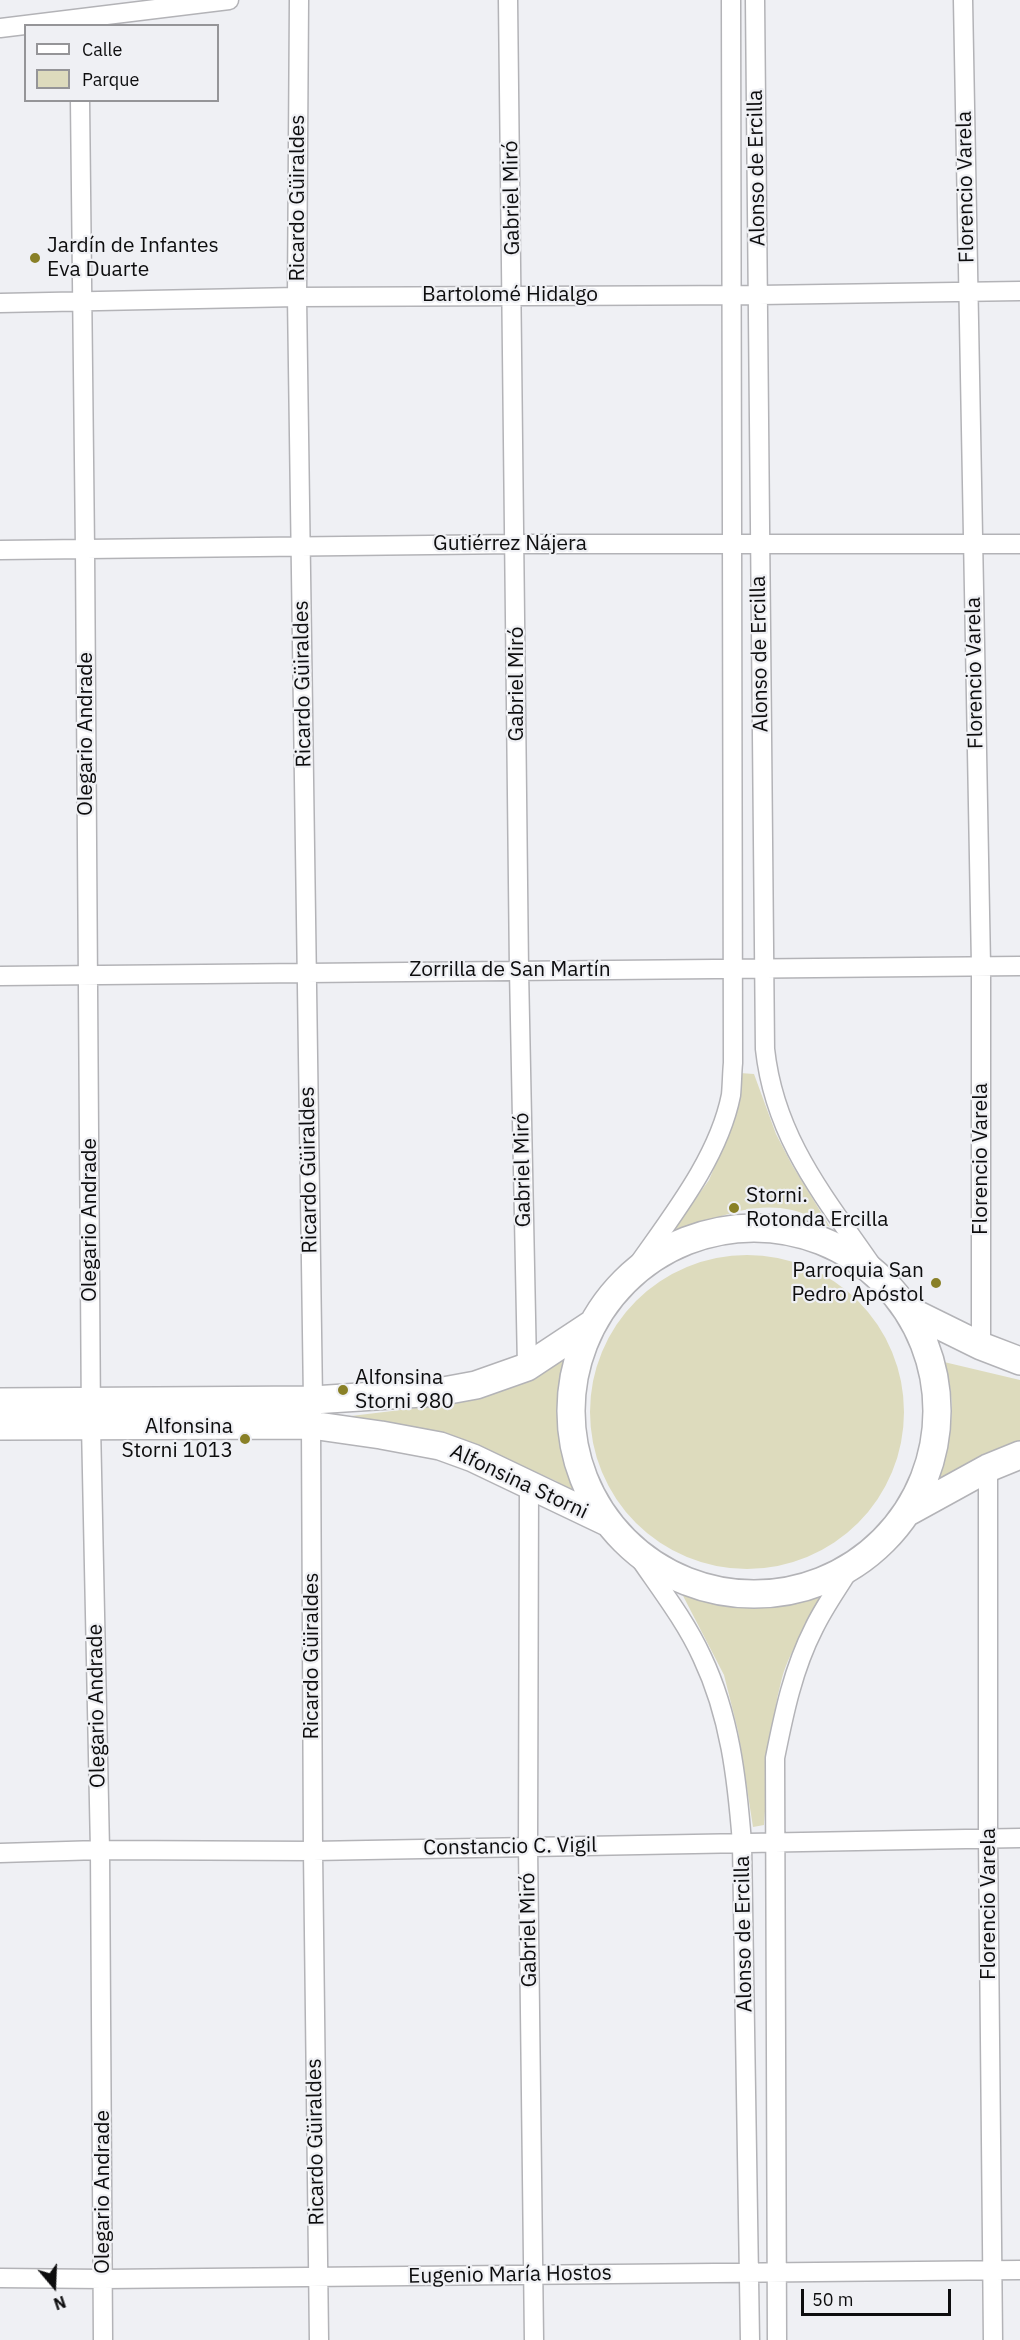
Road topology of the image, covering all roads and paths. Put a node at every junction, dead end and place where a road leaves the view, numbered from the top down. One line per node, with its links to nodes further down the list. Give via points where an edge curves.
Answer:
1 (229, 0): 7 (street)
2 (299, 0): 17 (street, Ricardo Güiraldes)
3 (508, 0): 14 (street, Gabriel Miró)
4 (731, 0): 15 (street, Alonso de Ercilla)
5 (755, 0): 16 (street, Alonso de Ercilla)
6 (963, 0): 12 (street, Florencio Varela)
7 (79, 22): 8 (street)
8 (53, 24)
9 (24, 26): 10 (street)
10 (0, 28)
11 (80, 102): 18 (street, Olegario Andrade)
12 (968, 291): 13 (street, Bartolomé Hidalgo); 16 (street, Bartolomé Hidalgo); 24 (street, Florencio Varela)
13 (1020, 291)
14 (513, 295): 15 (street, Bartolomé Hidalgo); 17 (street, Bartolomé Hidalgo); 20 (street, Gabriel Miró)
15 (732, 295): 16 (street, Bartolomé Hidalgo); 21 (street, Alonso de Ercilla)
16 (759, 295): 23 (street, Alonso de Ercilla)
17 (297, 297): 18 (street, Bartolomé Hidalgo); 25 (street, Ricardo Güiraldes)
18 (82, 302): 19 (street, Bartolomé Hidalgo); 27 (street, Olegario Andrade)
19 (0, 303)
20 (516, 544): 21 (street, Gutiérrez Nájera); 25 (street, Gutiérrez Nájera); 31 (street, Gabriel Miró)
21 (733, 544): 23 (street, Gutiérrez Nájera); 30 (street, Alonso de Ercilla)
22 (1020, 544): 24 (street, Gutiérrez Nájera)
23 (759, 545): 24 (street, Gutiérrez Nájera); 32 (street, Alonso de Ercilla)
24 (972, 545): 28 (street, Florencio Varela)
25 (301, 546): 27 (street, Gutiérrez Nájera); 33 (street, Ricardo Güiraldes)
26 (0, 550): 27 (street, Gutiérrez Nájera)
27 (85, 550): 34 (street, Olegario Andrade)
28 (981, 965): 29 (street, Zorrilla de San Martín); 32 (street, Zorrilla de San Martín); 40 (street, Florencio Varela)
29 (1020, 966)
30 (732, 968): 31 (street, Zorrilla de San Martín); 32 (street, Zorrilla de San Martín); 36 (street, Alonso de Ercilla, via 731,1095 720,1132 705,1164)
31 (519, 969): 33 (street, Zorrilla de San Martín); 42 (street, Gabriel Miró)
32 (763, 969): 37 (street, Alonso de Ercilla, via 766,1058 781,1119 807,1171)
33 (306, 971): 34 (street, Zorrilla de San Martín); 44 (street, Ricardo Güiraldes)
34 (88, 975): 35 (street, Zorrilla de San Martín); 45 (street, Olegario Andrade)
35 (0, 976)
36 (630, 1276): 37 (street, via 667,1250 710,1233 755,1228 800,1233 842,1250); 39 (street)
37 (879, 1276): 38 (street)
38 (910, 1311): 40 (street); 50 (street, via 934,1373 938,1421 929,1469)
39 (592, 1324): 42 (street, Alfonsina Storni); 51 (street, via 577,1363 570,1405 573,1446 585,1486)
40 (981, 1346): 41 (street)
41 (1020, 1361)
42 (527, 1367): 44 (street, Alfonsina Storni, via 476,1385)
43 (0, 1402): 45 (street, Alfonsina Storni)
44 (312, 1412): 45 (street, Alfonsina Storni); 49 (street, Alfonsina Storni, via 381,1435 440,1446); 60 (street, Ricardo Güiraldes)
45 (91, 1414): 46 (street, Alfonsina Storni); 59 (street, Olegario Andrade)
46 (0, 1426)
47 (1020, 1455): 48 (street)
48 (988, 1468): 50 (street); 54 (street, Florencio Varela)
49 (528, 1483): 51 (street, Alfonsina Storni); 58 (street, Gabriel Miró)
50 (908, 1512): 53 (street, via 882,1543)
51 (607, 1522): 52 (street)
52 (636, 1553): 53 (street, via 685,1582 741,1595 798,1590); 57 (street, Alonso de Ercilla, via 686,1628 714,1683 736,1778)
53 (850, 1568): 56 (street, Alonso de Ercilla, via 814,1627 790,1688 775,1758)
54 (988, 1838): 55 (street, Constancio C. Vigil); 56 (street, Constancio C. Vigil); 62 (street, Florencio Varela)
55 (1020, 1838)
56 (774, 1842): 57 (street, Constancio C. Vigil); 65 (street, Alonso de Ercilla)
57 (742, 1843): 58 (street, Constancio C. Vigil); 64 (street, Alonso de Ercilla)
58 (528, 1847): 60 (street, Constancio C. Vigil); 66 (street, Gabriel Miró)
59 (100, 1850): 60 (street, Constancio C. Vigil); 61 (street, Constancio C. Vigil); 69 (street, Olegario Andrade)
60 (313, 1851): 67 (street, Ricardo Güiraldes)
61 (0, 1852)
62 (991, 2270): 63 (street, Eugenio María Hostos); 65 (street, Eugenio María Hostos); 75 (street, Florencio Varela)
63 (1020, 2270)
64 (749, 2272): 65 (street, Eugenio María Hostos); 66 (street, Eugenio María Hostos); 73 (street, Alonso de Ercilla)
65 (777, 2272): 74 (street, Alonso de Ercilla)
66 (533, 2275): 67 (street, Eugenio María Hostos); 72 (street, Gabriel Miró)
67 (318, 2277): 69 (street, Eugenio María Hostos); 71 (street, Ricardo Güiraldes)
68 (0, 2278): 69 (street, Eugenio María Hostos)
69 (103, 2278): 70 (street, Olegario Andrade)
70 (103, 2340)
71 (319, 2340)
72 (534, 2340)
73 (750, 2340)
74 (777, 2340)
75 (993, 2340)

